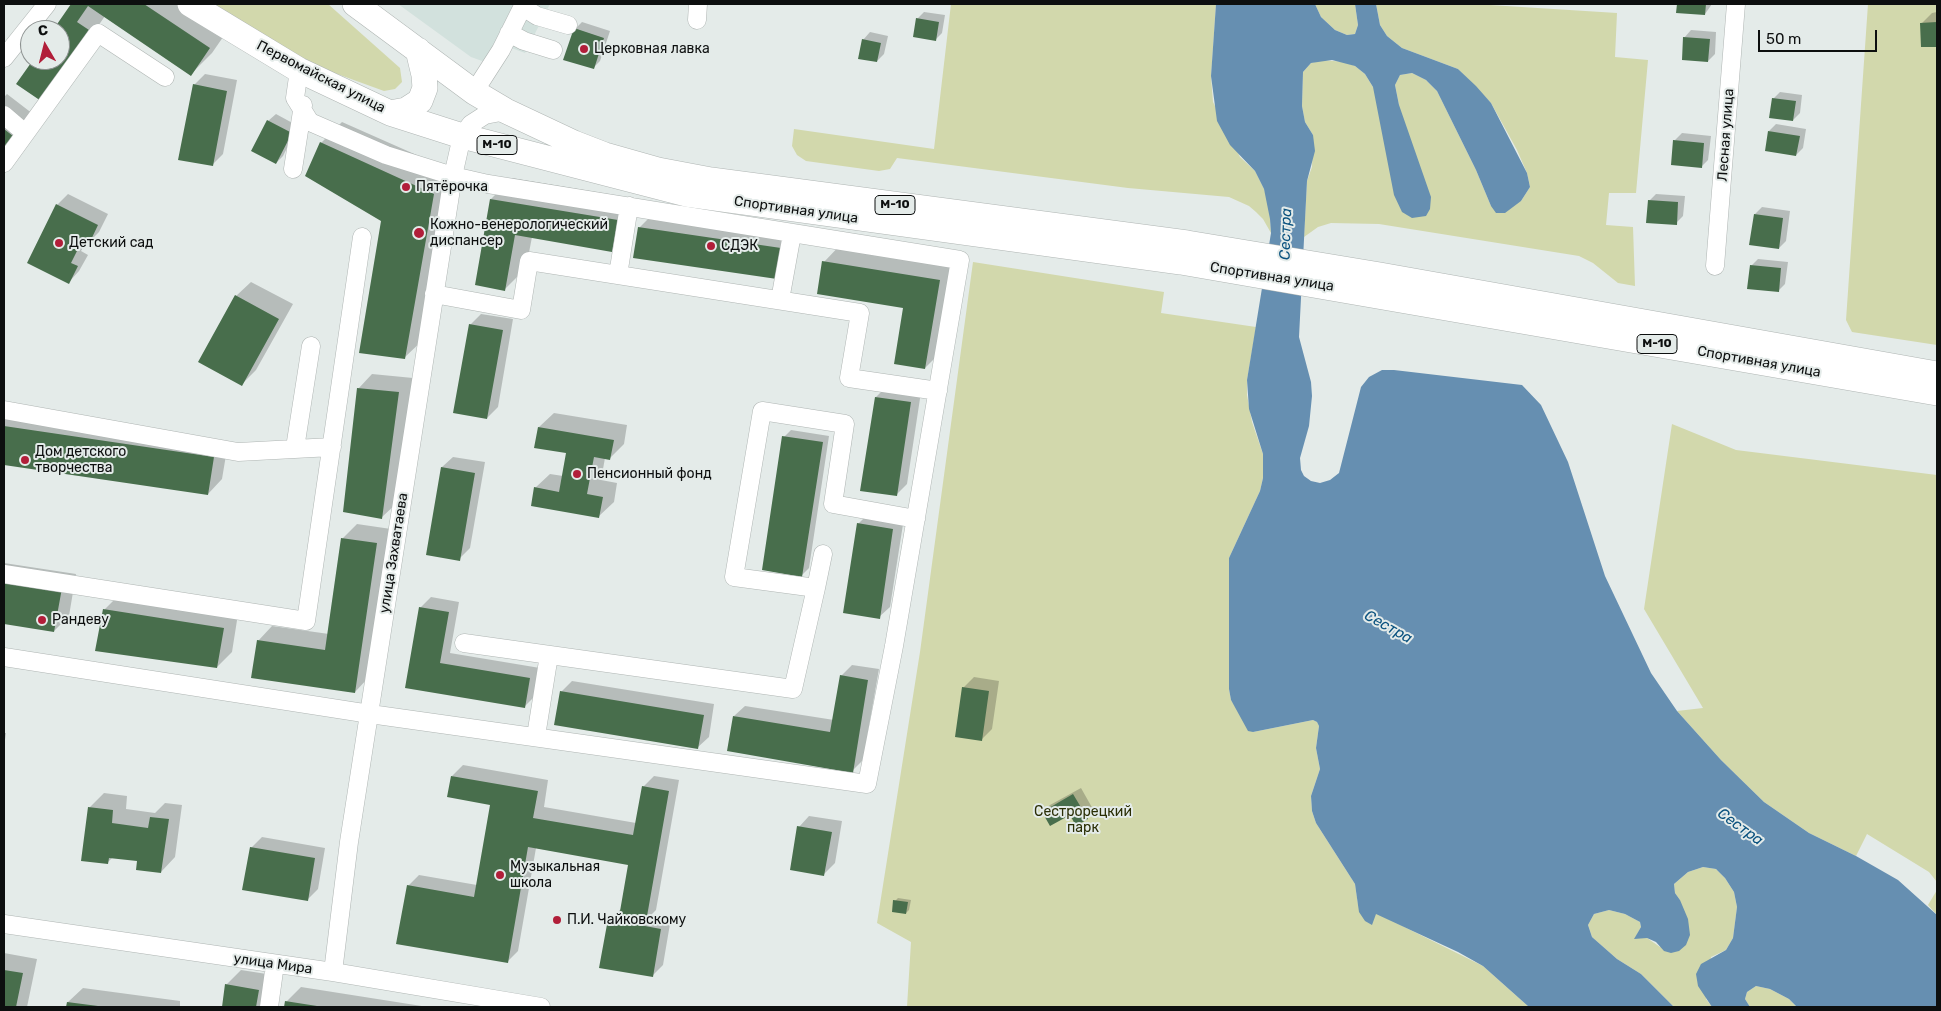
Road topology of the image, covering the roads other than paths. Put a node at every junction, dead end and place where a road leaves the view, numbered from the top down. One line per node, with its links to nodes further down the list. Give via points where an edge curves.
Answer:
1 (48, 4): 10 (street)
2 (190, 4): 11 (highway, Первомайская улица / М-10)
3 (355, 4): 8 (highway, М-10)
4 (1736, 4): 28 (street, Лесная улица)
5 (523, 5): 6 (street, via 537,16); 7 (street)
6 (568, 25)
7 (509, 32): 9 (street, via 524,41); 14 (street)
8 (418, 50): 14 (highway, М-10); 17 (highway, via 425,88 420,101 406,110)
9 (553, 50)
10 (4, 58)
11 (299, 70): 13 (highway, Первомайская улица / М-10); 15 (street, via 296,98)
12 (165, 78): 19 (street, via 98,33)
13 (322, 81): 15 (street, via 304,96); 17 (highway, Первомайская улица / М-10)
14 (474, 92): 16 (highway, М-10)
15 (303, 111): 23 (street); 24 (street, via 310,122 318,126 386,155)
16 (506, 111): 20 (street, via 477,119); 22 (highway, М-10)
17 (390, 113): 20 (highway, Первомайская улица / М-10)
18 (4, 115): 19 (street)
19 (25, 133): 21 (street)
20 (462, 136): 22 (highway, Первомайская улица / М-10); 24 (street, улица Захватаева)
21 (4, 163)
22 (605, 165): 30 (highway, Спортивная улица / М-10, via 686,194 784,210 1184,253)
23 (293, 169)
24 (453, 176): 25 (street); 31 (street, улица Захватаева)
25 (629, 206): 26 (street); 29 (street)
26 (792, 234): 32 (street); 35 (street, via 960,260)
27 (362, 237): 38 (street)
28 (1715, 266)
29 (618, 275): 31 (street, via 529,261 521,310); 32 (street)
30 (1378, 285): 34 (highway, Спортивная улица / М-10); 36 (highway, Спортивная улица / М-10)
31 (434, 294): 47 (street, улица Захватаева)
32 (780, 300): 35 (street, via 860,313 849,378)
33 (311, 346): 39 (street)
34 (1937, 374)
35 (938, 391): 40 (street)
36 (1937, 393)
37 (4, 410): 39 (street, via 238,452)
38 (332, 447): 39 (street); 42 (street, via 306,620)
39 (295, 448)
40 (916, 519): 43 (street, via 833,504 845,424 762,411 734,577); 48 (street, via 867,784)
41 (823, 554): 43 (street)
42 (4, 574)
43 (816, 588): 45 (street, via 794,689)
44 (464, 643): 45 (street)
45 (549, 655): 48 (street)
46 (4, 657): 47 (street)
47 (370, 714): 48 (street); 51 (street, улица Захватаева, via 349,842)
48 (536, 736)
49 (4, 924): 50 (street, улица Мира)
50 (275, 964): 51 (street, улица Мира); 52 (street)
51 (333, 972): 53 (street, улица Мира)
52 (269, 1007)
53 (541, 1007)

